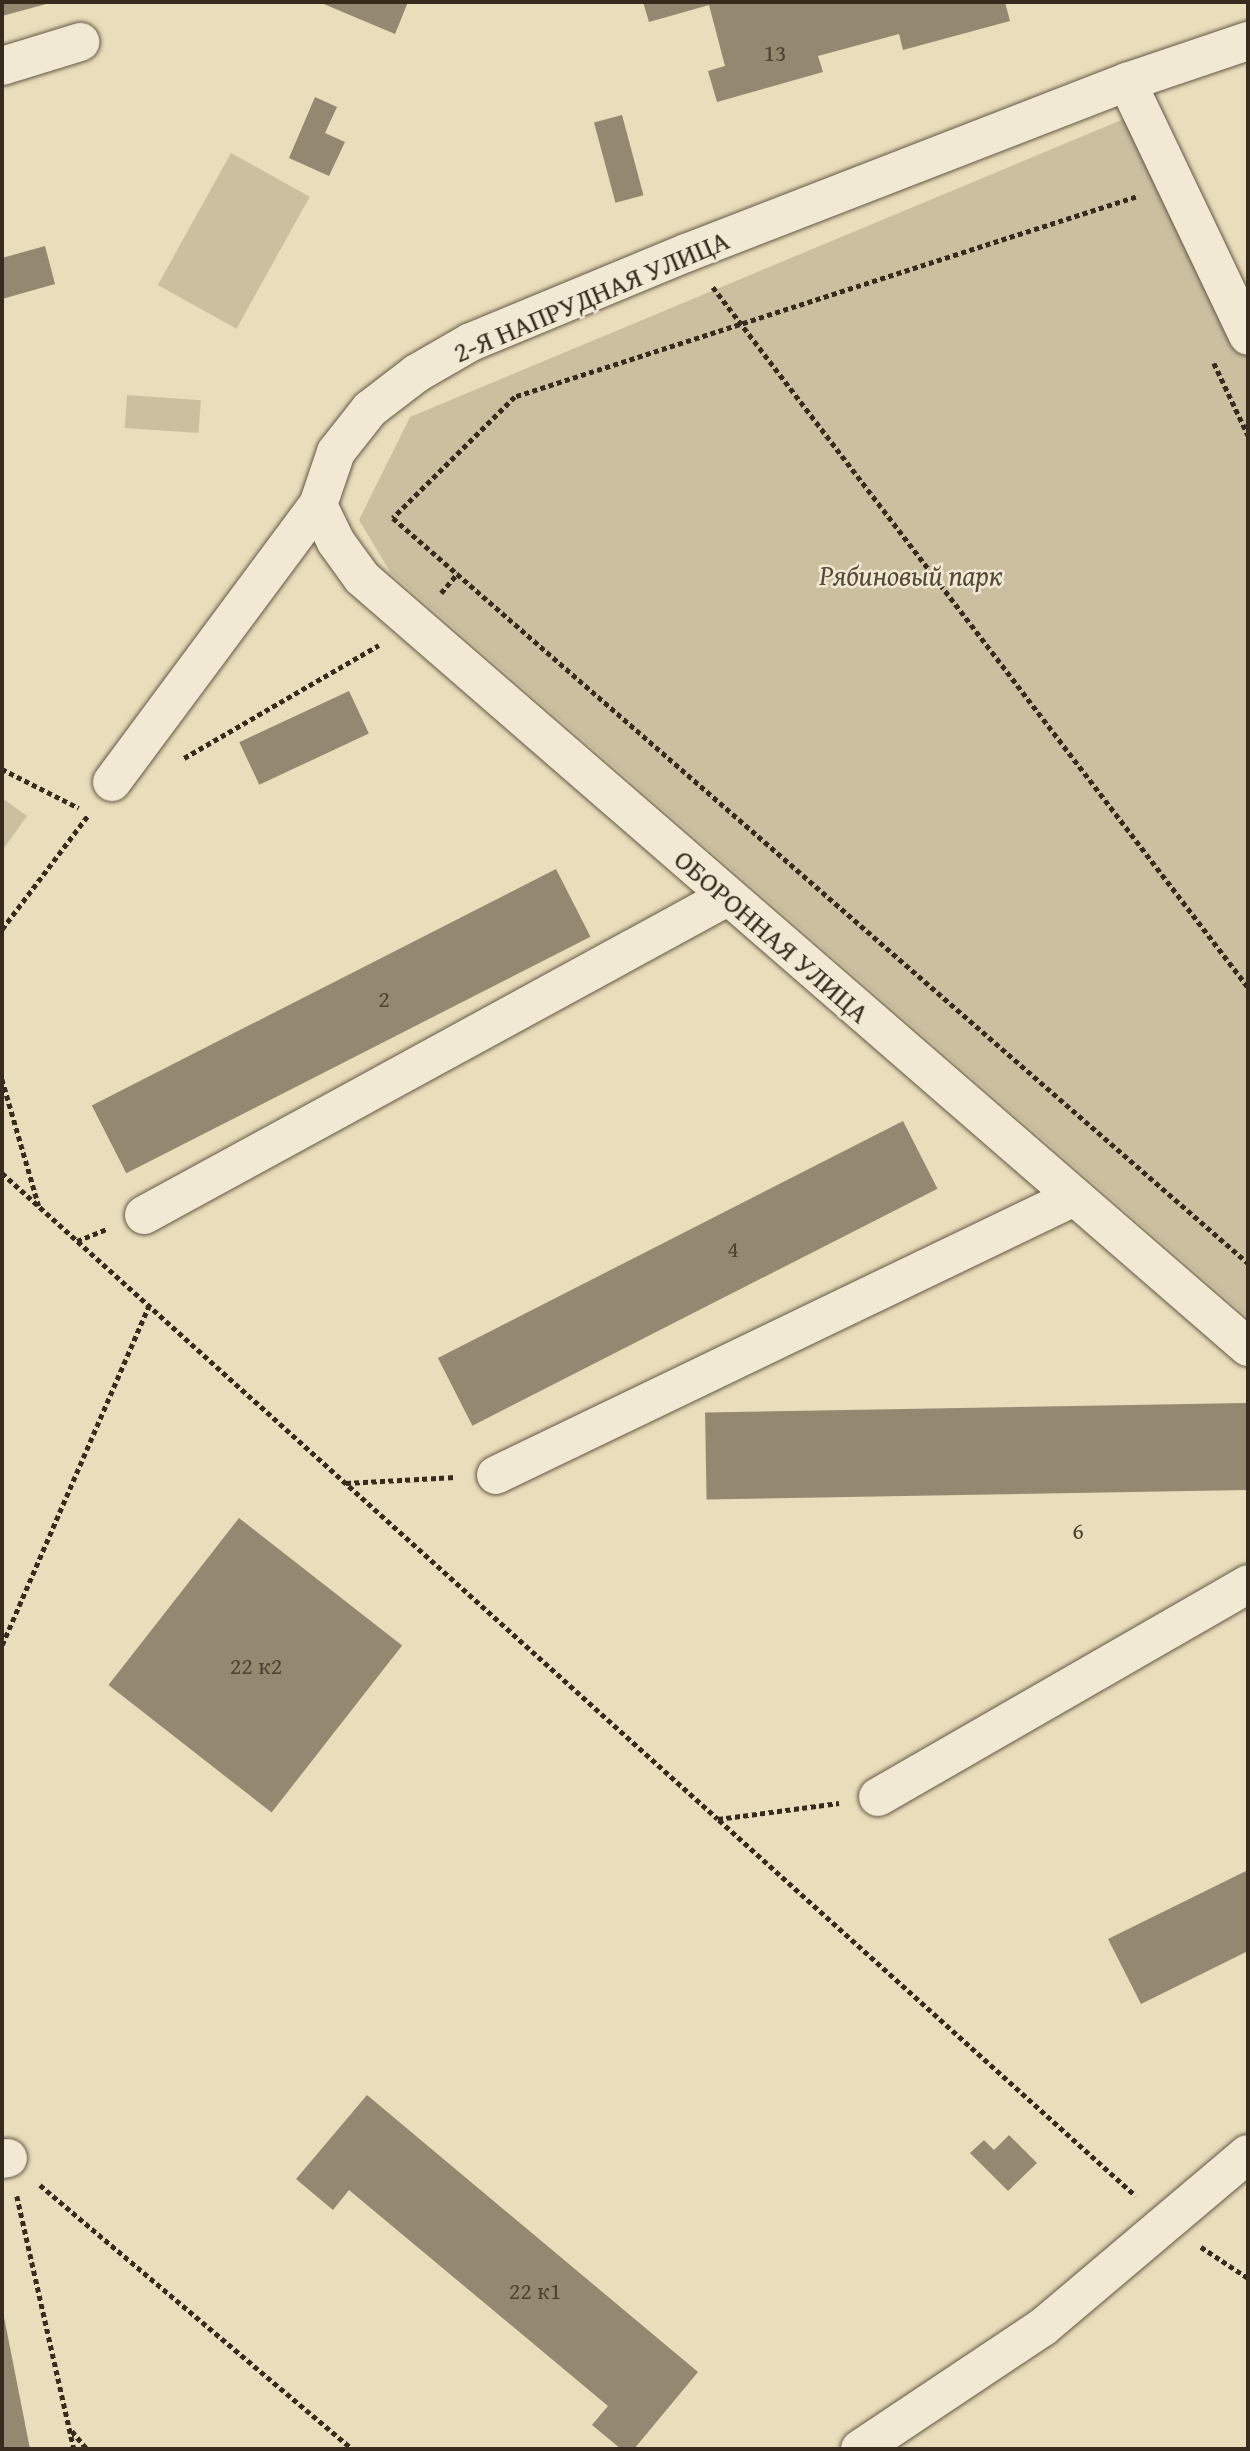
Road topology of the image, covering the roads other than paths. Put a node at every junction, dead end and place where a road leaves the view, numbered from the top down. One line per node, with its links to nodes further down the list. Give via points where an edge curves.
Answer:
1 (1248, 41): 4 (street, 2-Я НАПРУДНАЯ УЛИЦА)
2 (80, 43): 3 (street)
3 (2, 66)
4 (1127, 82): 5 (street); 6 (street, 2-Я НАПРУДНАЯ УЛИЦА, via 686,253 471,342 416,373 370,409 336,452)
5 (1248, 336)
6 (318, 505): 7 (street, 2-Я НАПРУДНАЯ УЛИЦА); 8 (street, ОБОРОННАЯ УЛИЦА, via 336,542 362,578)
7 (107, 794)
8 (727, 897): 9 (street, ОБОРОННАЯ УЛИЦА); 10 (street)
9 (1072, 1198): 11 (street, ОБОРОННАЯ УЛИЦА); 12 (street)
10 (144, 1215)
11 (1248, 1347)
12 (496, 1475)
13 (1248, 1584): 14 (street)
14 (878, 1797)
15 (1248, 2154): 16 (street, via 1043,2327)
16 (860, 2449)

